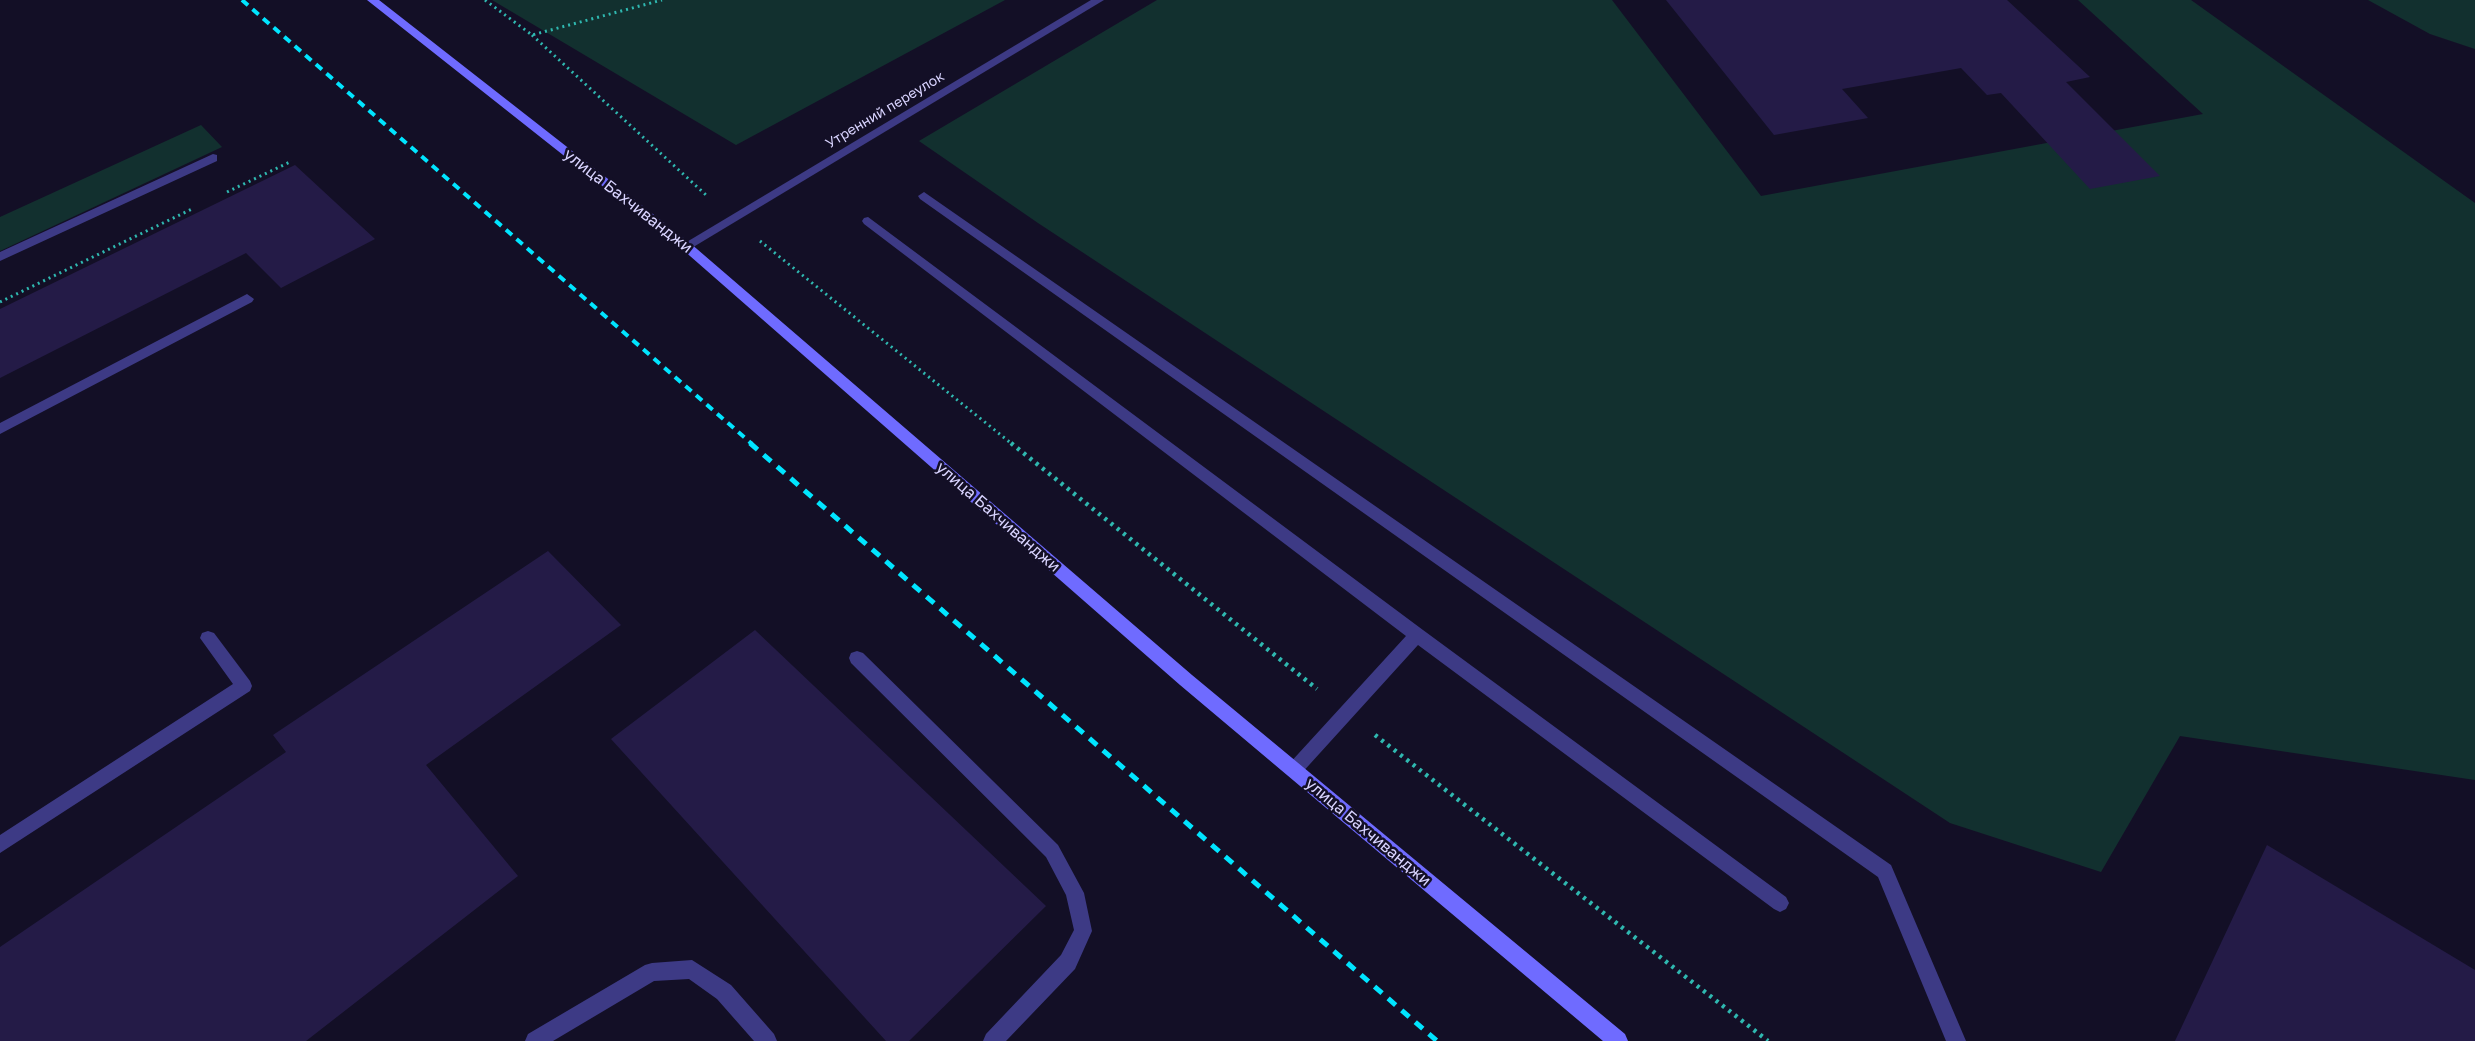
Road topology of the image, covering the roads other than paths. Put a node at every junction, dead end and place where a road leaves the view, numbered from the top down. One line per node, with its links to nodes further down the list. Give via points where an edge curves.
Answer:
1 (372, 0): 6 (main road, улица Бахчиванджи)
2 (1099, 0): 6 (street, Утренний переулок)
3 (213, 158): 7 (street)
4 (924, 196): 20 (street, via 1886,872)
5 (868, 221): 10 (street)
6 (686, 246): 13 (main road, улица Бахчиванджи)
7 (0, 257)
8 (248, 299): 9 (street)
9 (0, 429)
10 (1417, 635): 13 (street); 15 (street)
11 (208, 638): 14 (street, via 244,686)
12 (857, 658): 18 (street, via 1052,850 1075,893 1083,931 1068,962)
13 (1294, 770): 19 (main road, улица Бахчиванджи)
14 (0, 845)
15 (1780, 903)
16 (535, 1041): 17 (street, via 652,972 692,969 724,992)
17 (767, 1041)
18 (993, 1041)
19 (1618, 1041)
20 (1956, 1041)

